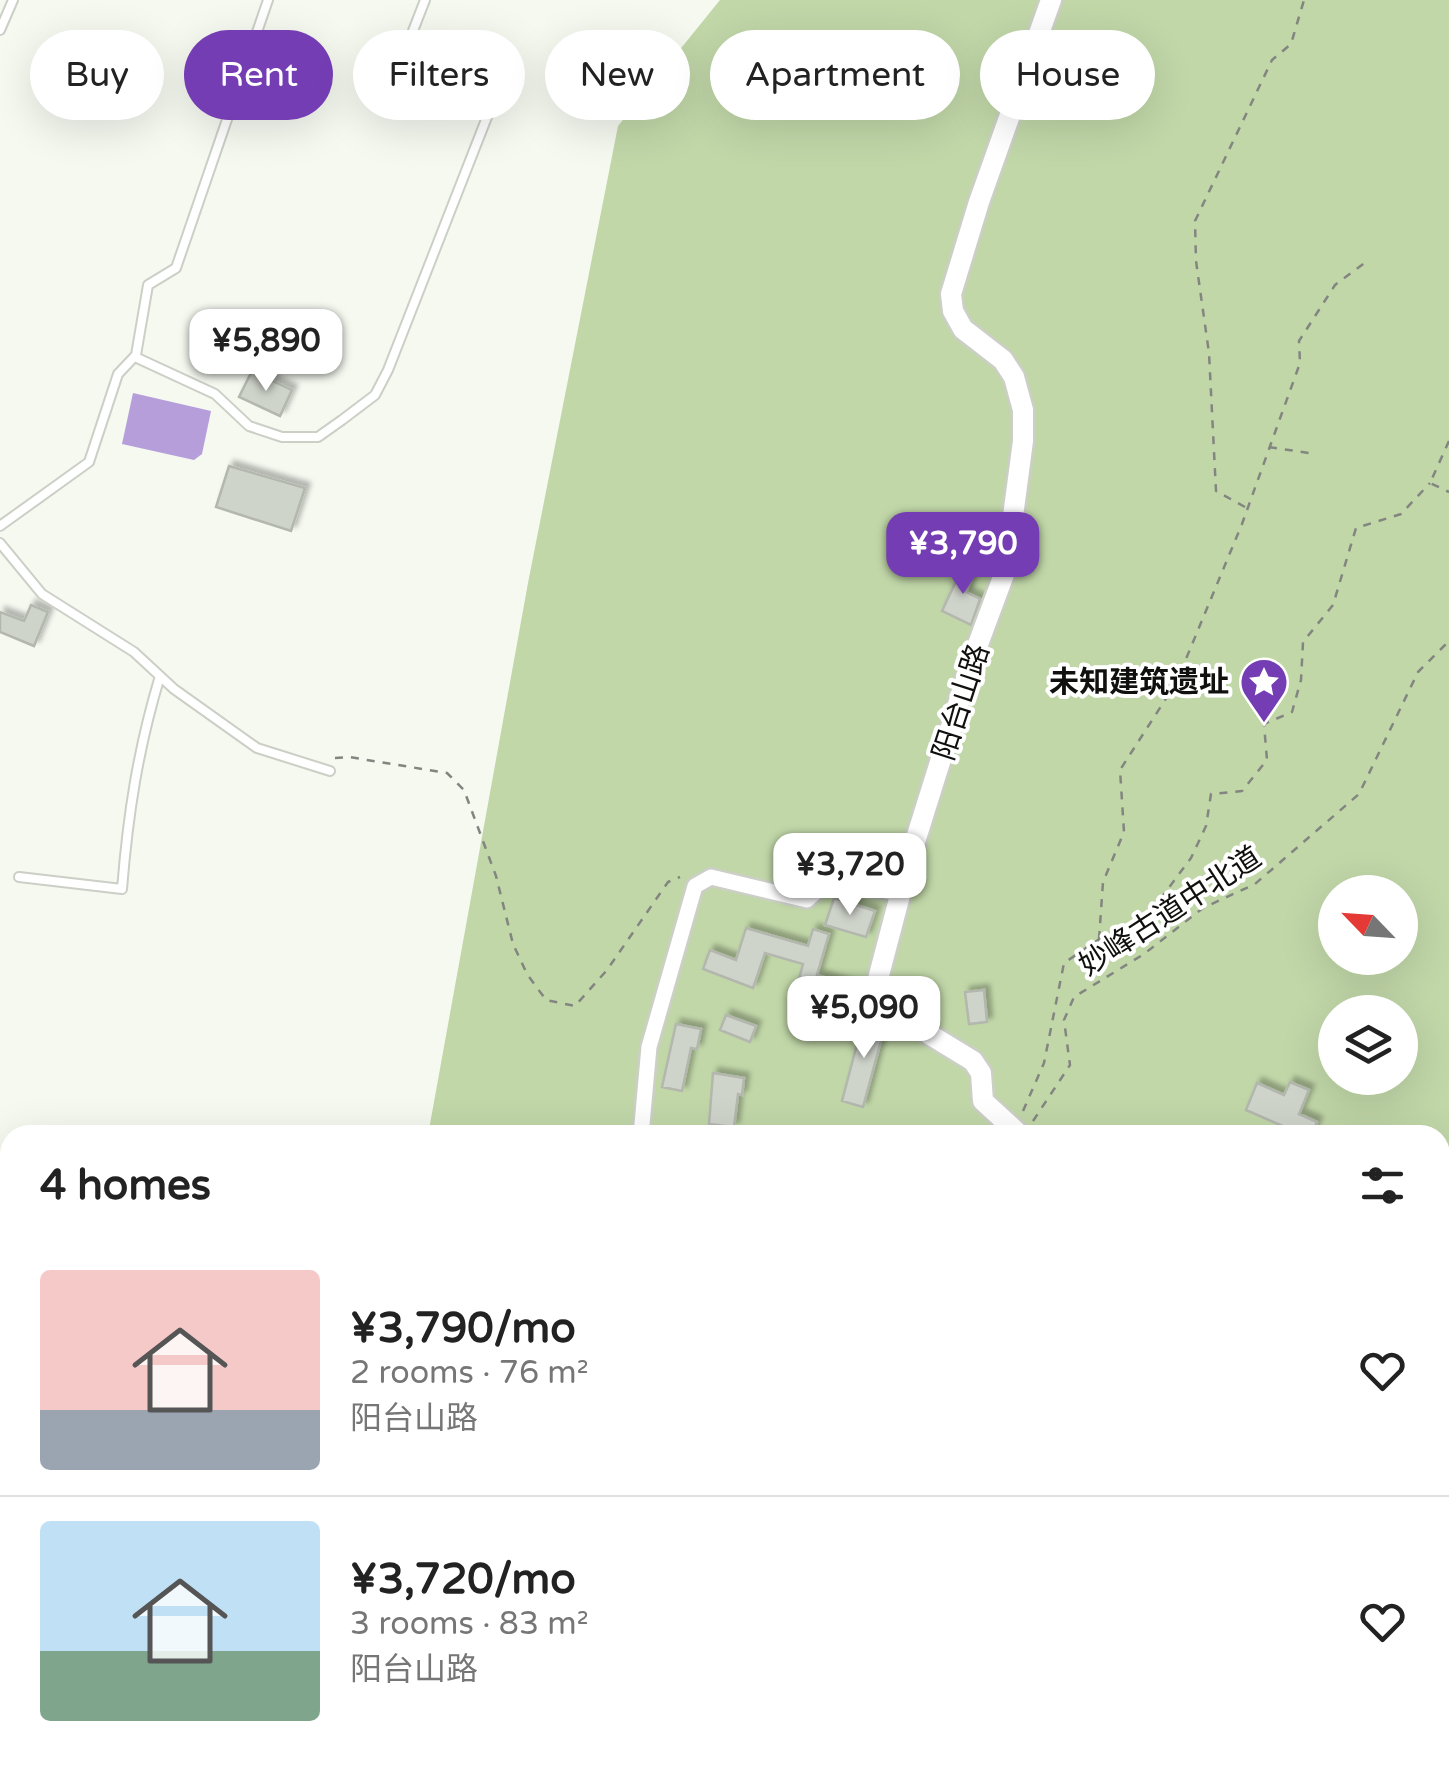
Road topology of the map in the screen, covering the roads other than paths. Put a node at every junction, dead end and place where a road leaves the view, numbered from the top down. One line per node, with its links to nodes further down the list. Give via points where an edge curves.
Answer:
1 (13, 0): 5 (lane)
2 (268, 0): 6 (lane, via 176,268 148,285)
3 (425, 0): 6 (lane, via 411,36 413,49 494,80 498,88 375,394 318,437 282,437 249,426 215,394)
4 (1051, 0): 12 (street, 阳台山路, via 952,294 963,329 1014,377 1023,410 1006,569)
5 (0, 30)
6 (135, 357): 7 (lane, via 118,374 89,462)
7 (0, 526)
8 (0, 543): 9 (lane, via 42,594)
9 (160, 676): 10 (lane, via 258,748); 11 (lane, via 129,801 122,889)
10 (330, 771)
11 (19, 877)
12 (900, 893): 13 (street, via 826,882 807,900 711,877 695,886 649,1048); 14 (street, 阳台山路, via 878,979 883,1002 973,1061 983,1101)
13 (641, 1125)
14 (1017, 1125)

